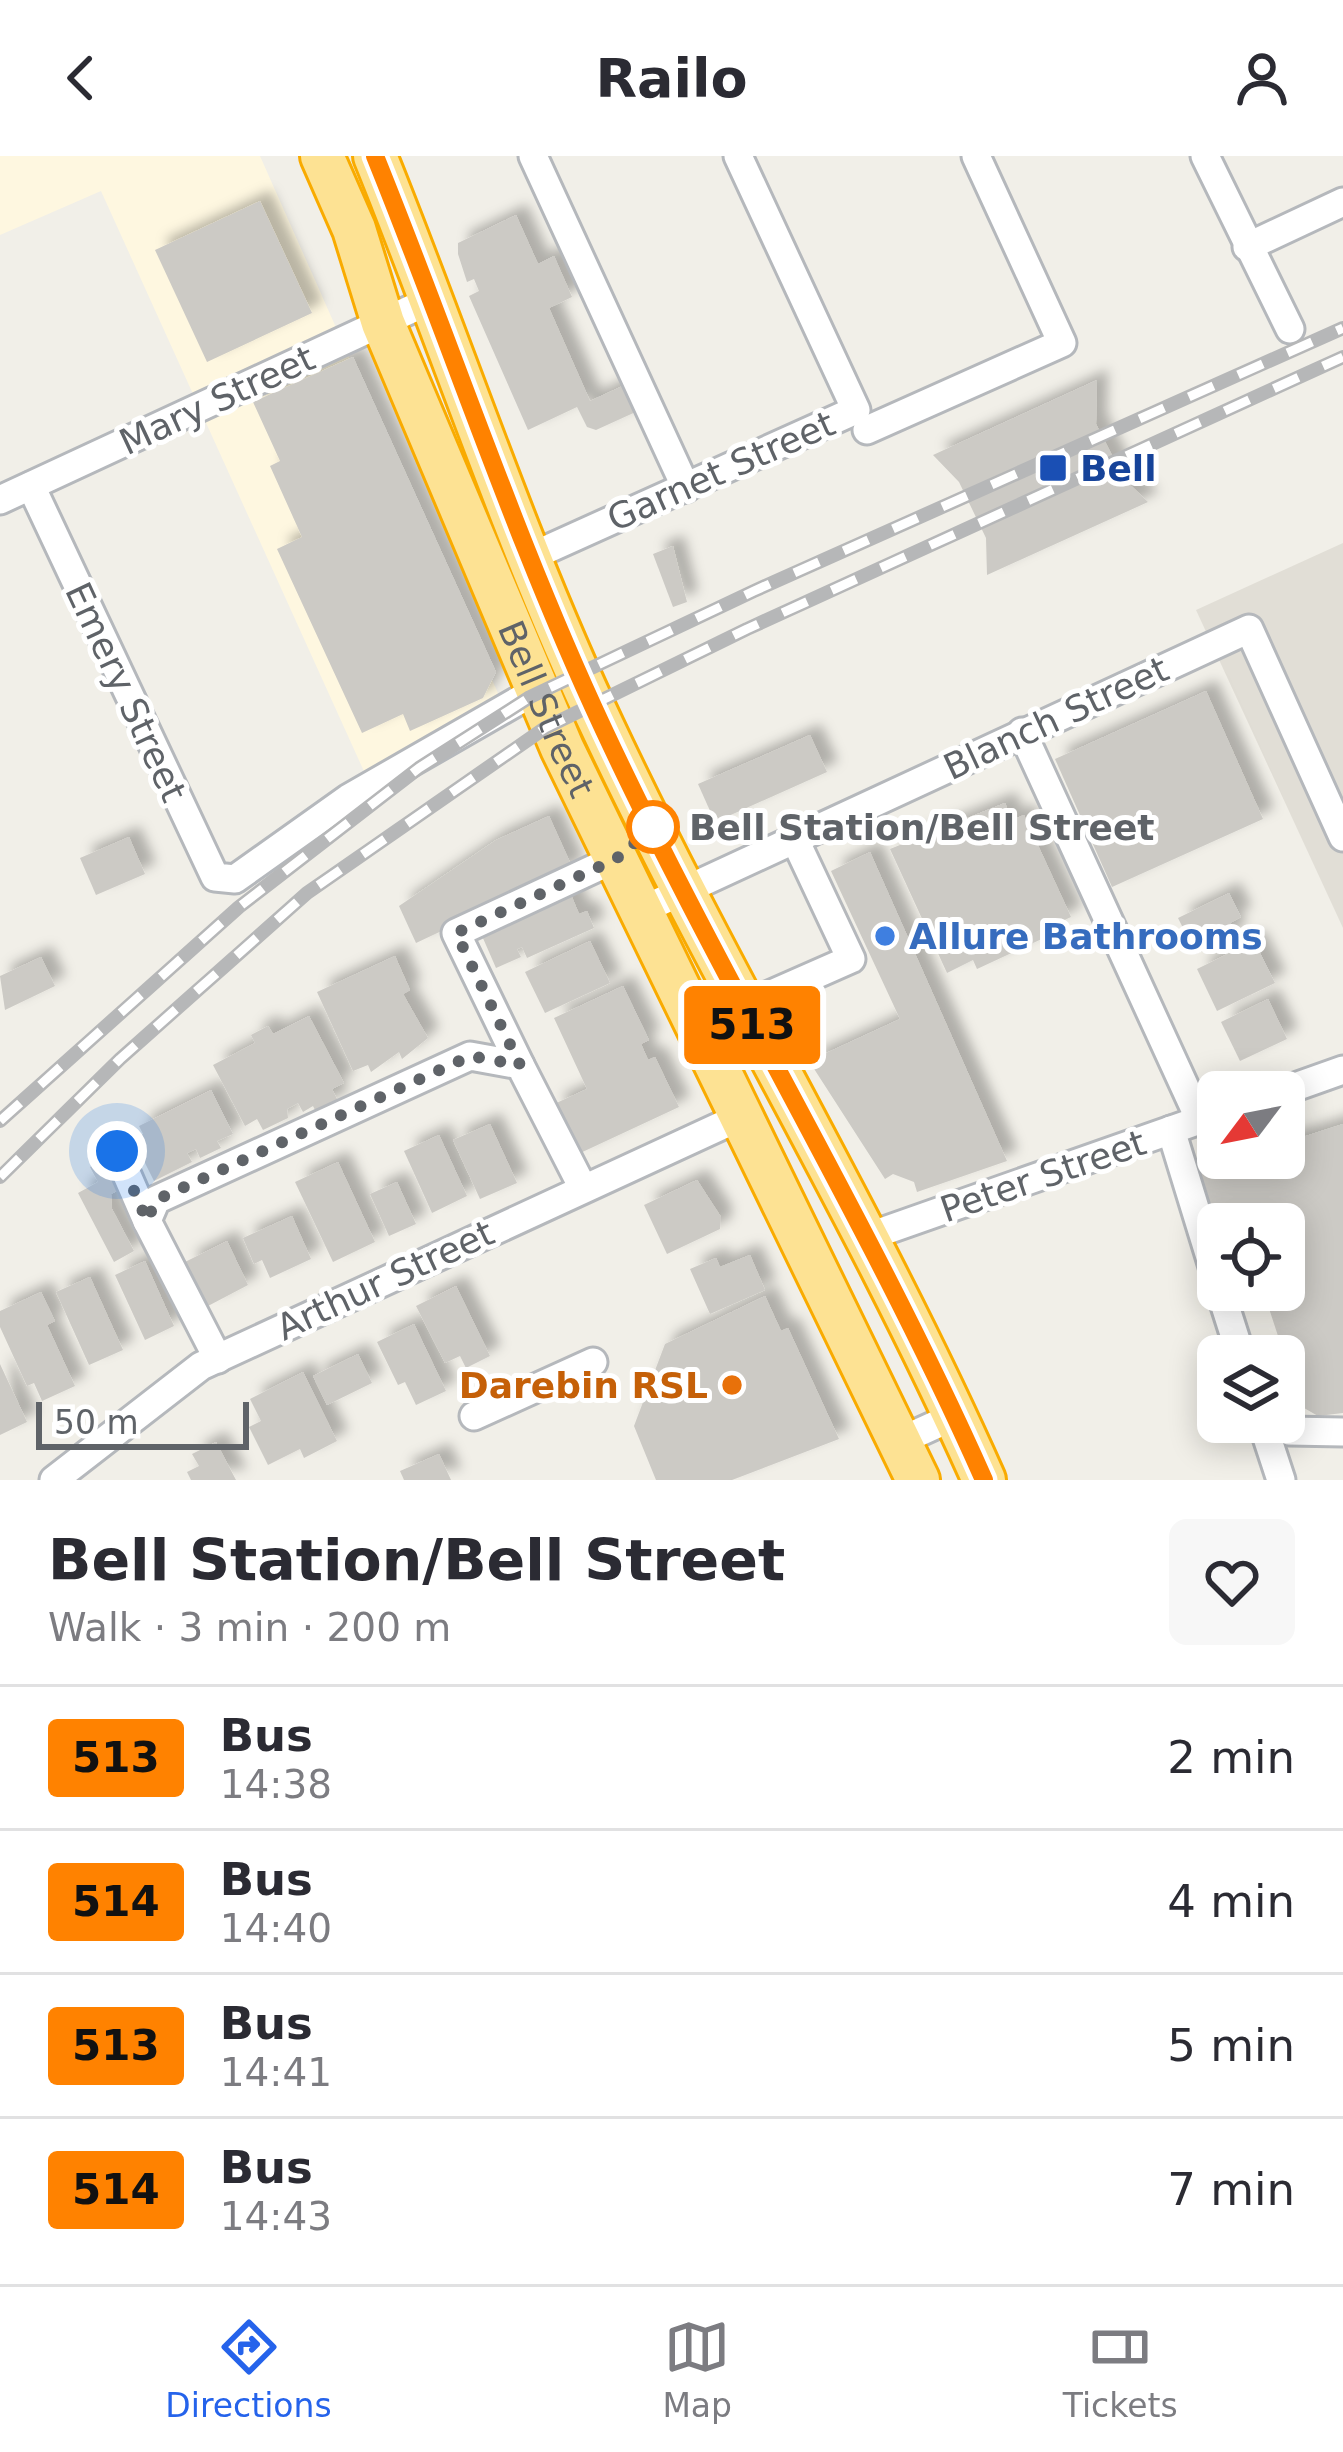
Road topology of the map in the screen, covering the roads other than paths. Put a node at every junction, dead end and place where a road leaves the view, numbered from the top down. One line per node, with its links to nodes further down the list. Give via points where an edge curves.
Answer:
1 (322, 156): 10 (highway, Bell Street)
2 (374, 156): 9 (highway, Bell Street)
3 (533, 156): 14 (street)
4 (738, 156): 14 (street, Garnet Street, via 856,410)
5 (976, 156): 12 (street, via 1062,343)
6 (1205, 156): 8 (street)
7 (1343, 202): 8 (street)
8 (1247, 247): 11 (street)
9 (433, 299): 10 (street, Mary Street); 16 (highway, Bell Street)
10 (383, 323): 13 (street, Mary Street); 17 (highway, Bell Street)
11 (1290, 329)
12 (867, 430)
13 (31, 486): 15 (street, Mary Street); 17 (street, Emery Street, via 215,877 236,879 383,777)
14 (686, 488): 16 (street, Garnet Street)
15 (0, 500)
16 (528, 558): 22 (highway, Bell Street)
17 (537, 690): 21 (highway, Bell Street)
18 (1022, 732): 19 (street, Blanch Street, via 1249,629); 20 (street, Blanch Street); 28 (street)
19 (1343, 836)
20 (796, 842): 22 (street, Blanch Street); 24 (street, via 851,959)
21 (616, 859): 23 (highway, Bell Street); 25 (street, via 456,933)
22 (685, 891): 23 (street, Blanch Street); 24 (highway, Bell Street)
23 (640, 911): 29 (highway, Bell Street)
24 (742, 1007): 36 (highway, Bell Street)
25 (520, 1065): 33 (street); 35 (street, via 470,1056 156,1200)
26 (1343, 1070): 27 (street)
27 (1305, 1083)
28 (1197, 1092)
29 (739, 1118): 33 (street, Arthur Street); 42 (highway, Bell Street)
30 (1197, 1121): 31 (street, Peter Street)
31 (1172, 1130): 34 (street); 36 (street, Peter Street)
32 (117, 1151): 35 (street)
33 (583, 1188): 37 (street, Arthur Street)
34 (1197, 1213)
35 (147, 1221): 37 (street)
36 (867, 1237): 44 (highway, Bell Street)
37 (218, 1359): 45 (street, Arthur Street)
38 (593, 1362): 39 (street)
39 (474, 1417)
40 (1305, 1431): 41 (street)
41 (1343, 1432)
42 (900, 1441): 44 (street); 46 (highway, Bell Street)
43 (1270, 1443): 48 (street)
44 (969, 1446): 47 (highway)
45 (54, 1480)
46 (918, 1480)
47 (1012, 1480)
48 (1281, 1480)

